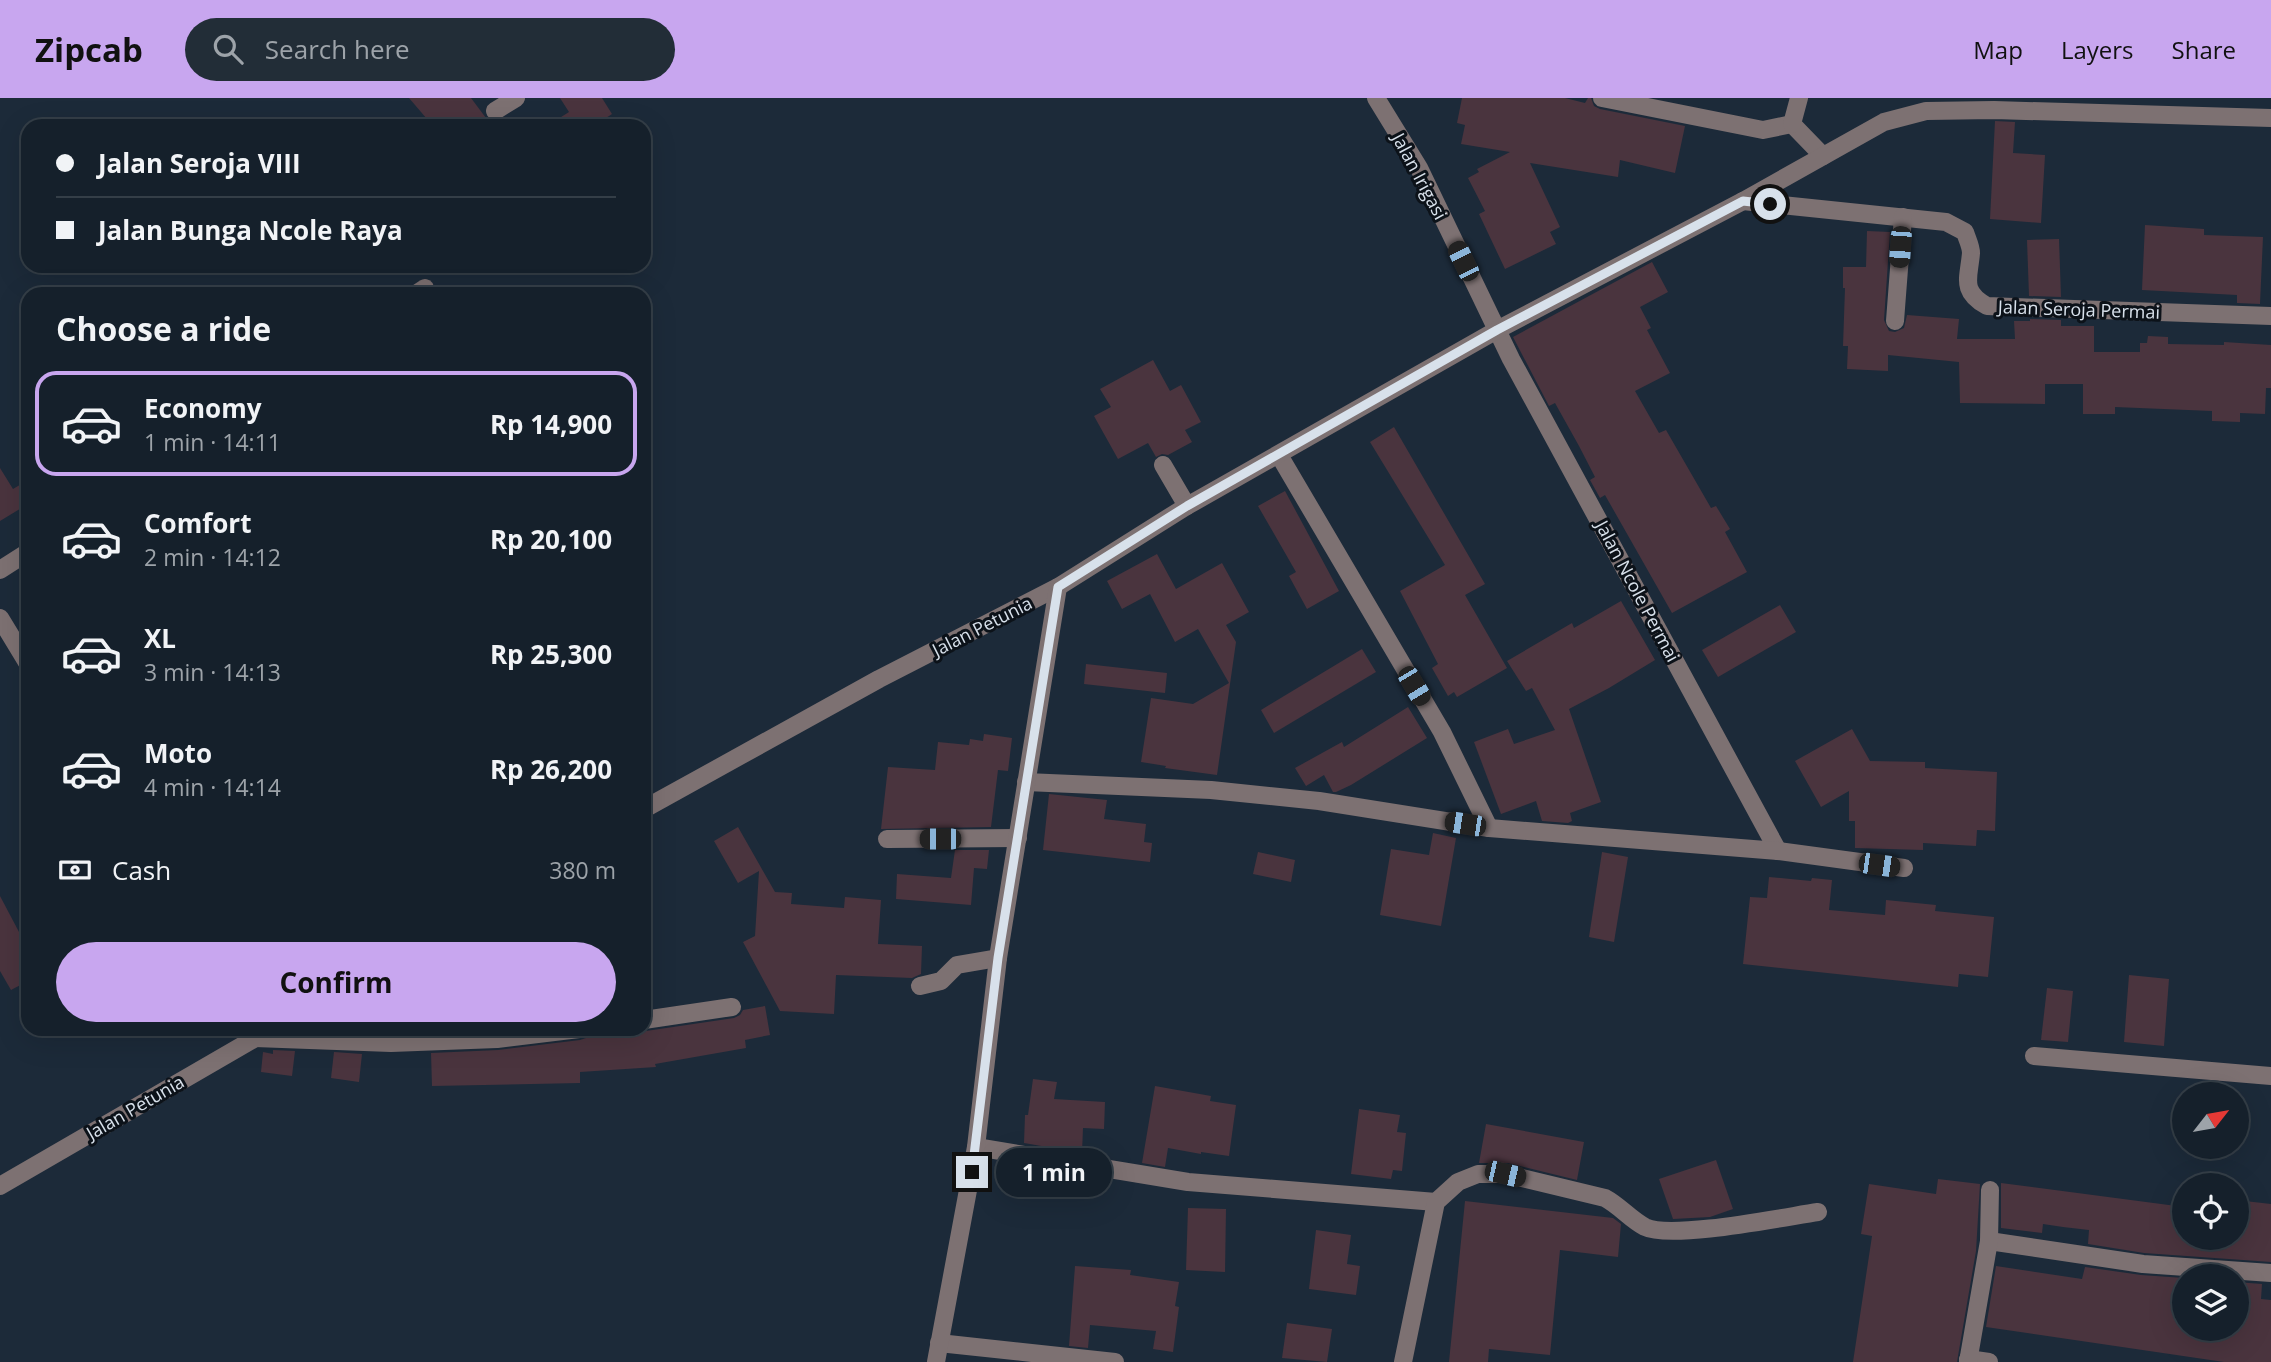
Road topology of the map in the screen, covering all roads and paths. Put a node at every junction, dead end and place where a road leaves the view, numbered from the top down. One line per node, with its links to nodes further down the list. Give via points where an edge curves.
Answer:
1 (516, 98): 5 (street)
2 (1376, 98): 13 (street, Jalan Irigasi, via 1419,168)
3 (1602, 98): 7 (street, via 1763,131)
4 (1799, 98): 7 (street)
5 (495, 111)
6 (2271, 118): 8 (street, Jalan Petunia, via 1926,111 1884,122)
7 (1792, 124): 8 (street)
8 (1823, 156): 9 (street, Jalan Petunia)
9 (1743, 201): 10 (street, Jalan Seroja Permai); 13 (street, Jalan Petunia)
10 (1903, 217): 11 (street, Jalan Seroja Permai, via 1946,222 1965,232 1972,251 1968,283 1975,300 1987,306); 12 (street)
11 (2271, 316)
12 (1895, 321)
13 (1497, 330): 14 (street, Jalan Petunia); 27 (street, Jalan Ncole Permai)
14 (1279, 455): 16 (street, Jalan Petunia); 24 (street, via 1441,732)
15 (1163, 465): 16 (street)
16 (1187, 506): 19 (street, Jalan Petunia)
17 (21, 556): 18 (street)
18 (0, 570)
19 (1058, 587): 22 (street); 23 (street, Jalan Petunia)
20 (0, 618): 21 (street)
21 (21, 652)
22 (1026, 782): 24 (street, via 1211,790 1319,801); 25 (street)
23 (651, 805)
24 (1489, 828): 27 (street)
25 (1018, 838): 26 (street); 29 (street)
26 (887, 839)
27 (1778, 851): 28 (street)
28 (1904, 868)
29 (998, 958): 30 (street, via 957,965 942,981); 38 (street)
30 (920, 986)
31 (732, 1007): 32 (street)
32 (651, 1019)
33 (251, 1036): 39 (street, Jalan Petunia)
34 (302, 1036): 35 (street, via 391,1044)
35 (522, 1036)
36 (2034, 1056): 37 (street)
37 (2271, 1076)
38 (976, 1147): 41 (street, via 1188,1181); 45 (street)
39 (0, 1186)
40 (1990, 1190): 43 (street)
41 (1436, 1202): 42 (street, via 1458,1182 1478,1174 1505,1174 1605,1198 1656,1231); 49 (street)
42 (1818, 1212)
43 (1989, 1241): 44 (street, via 2143,1264); 46 (street)
44 (2271, 1273)
45 (939, 1343): 47 (street); 48 (street)
46 (1968, 1361): 50 (street)
47 (936, 1362)
48 (1115, 1362)
49 (1403, 1362)
50 (1989, 1362)

